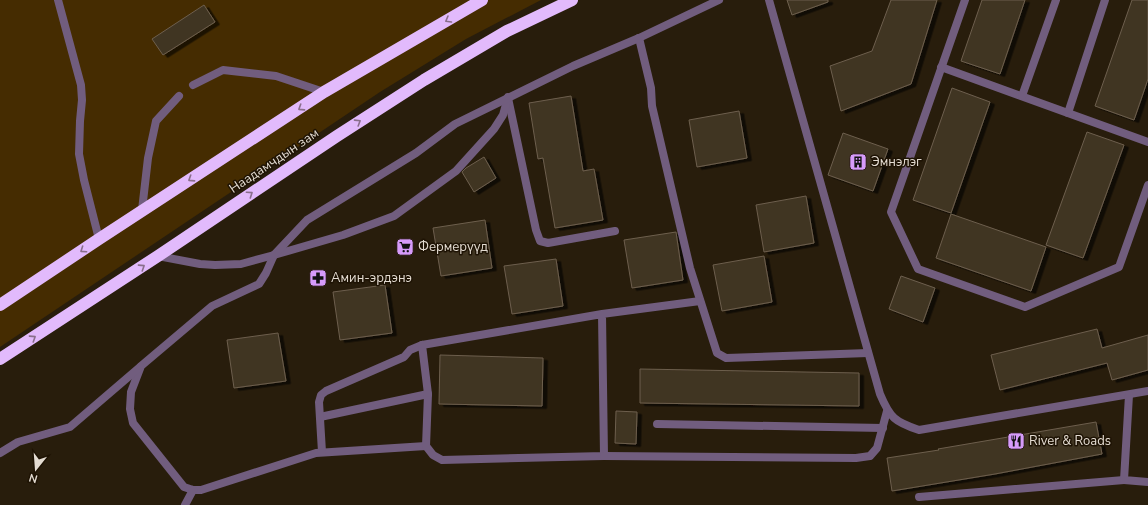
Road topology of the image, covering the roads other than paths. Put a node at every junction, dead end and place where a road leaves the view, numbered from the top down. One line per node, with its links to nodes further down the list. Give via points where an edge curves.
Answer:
1 (58, 0): 21 (street, via 82,85 79,154)
2 (482, 0): 12 (highway, one-way to 12)
3 (572, 0): 23 (highway, Наадамчдын зам, one-way to 3, via 424,80 507,31)
4 (719, 0): 9 (street)
5 (769, 0): 28 (street)
6 (964, 0): 10 (street)
7 (1056, 0): 14 (street)
8 (1105, 0): 16 (street)
9 (639, 38): 15 (street); 24 (street, via 661,145)
10 (941, 67): 14 (street); 18 (street, via 891,212 918,269 1025,307 1119,267)
11 (193, 85): 12 (street, via 223,70 276,76)
12 (324, 92): 19 (highway, one-way to 19)
13 (179, 96): 19 (street, via 156,121 148,158)
14 (1022, 96): 16 (street)
15 (508, 97): 20 (street, via 540,241 548,243); 22 (street, via 455,124 416,153 307,220); 22 (street, via 503,115 494,129 456,171 394,216 344,235)
16 (1068, 113): 17 (street)
17 (1148, 142)
18 (1148, 185)
19 (142, 210): 21 (highway)
20 (614, 231)
21 (99, 239): 25 (highway, one-way to 25)
22 (274, 255): 23 (street, via 241,264 215,265); 30 (street, via 259,284 212,306)
23 (158, 256): 29 (highway, Наадамчдын зам, one-way to 23)
24 (700, 301): 26 (street); 28 (street, via 716,353 726,358)
25 (0, 305)
26 (602, 314): 27 (street); 41 (street)
27 (422, 345): 32 (street); 35 (street, via 404,356 326,391 319,402)
28 (868, 353): 34 (street)
29 (0, 359)
30 (141, 366): 40 (street, via 70,427 18,442); 44 (street, via 131,392 130,409 133,423 184,487)
31 (1148, 392): 33 (street)
32 (428, 394): 35 (street); 38 (street)
33 (1129, 395): 34 (street, via 919,430 902,424); 42 (street)
34 (887, 411): 37 (street)
35 (320, 417): 39 (street)
36 (657, 424): 37 (street)
37 (883, 428): 41 (street, via 877,448 870,456 856,458)
38 (426, 446): 39 (street); 41 (street, via 442,460)
39 (322, 452): 44 (street)
40 (0, 453)
41 (604, 456)
42 (1124, 480): 43 (street); 45 (street)
43 (1148, 482)
44 (194, 490): 46 (street)
45 (919, 497)
46 (185, 505)

